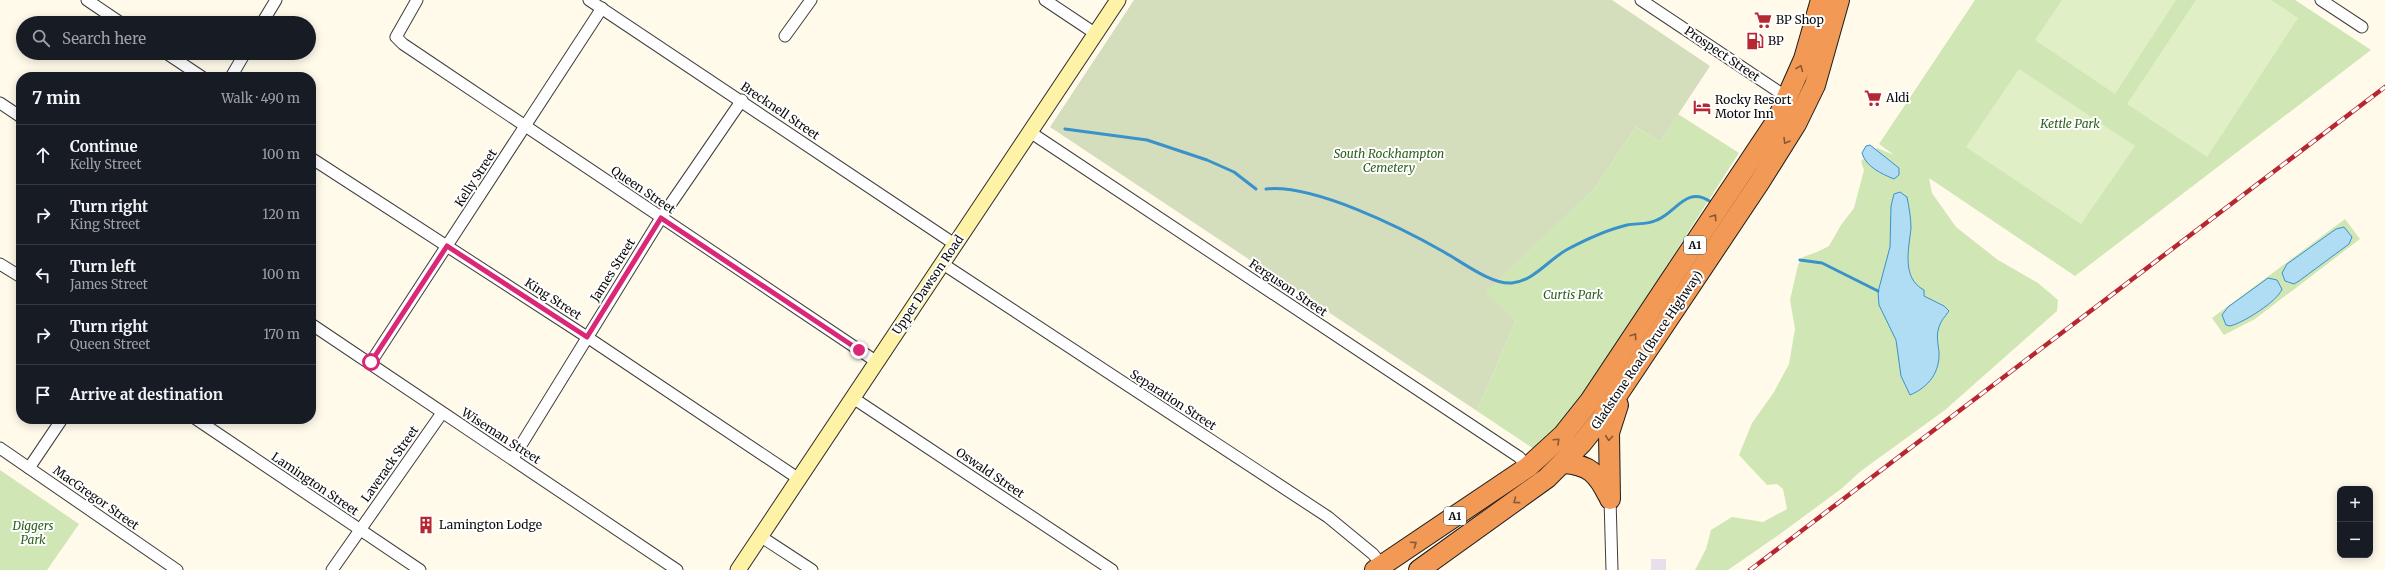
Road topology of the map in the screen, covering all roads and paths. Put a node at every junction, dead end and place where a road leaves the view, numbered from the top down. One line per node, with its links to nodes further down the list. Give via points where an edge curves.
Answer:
1 (87, 0): 13 (street)
2 (276, 0): 14 (street)
3 (416, 0): 26 (street, Queen Street, via 396,37)
4 (589, 0): 12 (street, Brecknell Street)
5 (811, 0): 17 (street)
6 (1045, 0): 16 (street)
7 (1118, 0): 16 (street, Upper Dawson Road)
8 (1641, 0): 24 (street, Prospect Street)
9 (1821, 0): 24 (highway, Gladstone Road (Bruce Highway) / A1, one-way to 9, via 1804,58)
10 (1839, 0): 24 (highway, Gladstone Road (Bruce Highway) / A1, via 1823,62)
11 (2321, 0): 15 (street)
12 (602, 8): 22 (street, Brecknell Street); 26 (street, Kelly Street)
13 (111, 16)
14 (266, 16)
15 (2362, 27)
16 (1096, 34): 27 (street, Upper Dawson Road)
17 (785, 36)
18 (176, 60): 20 (street)
19 (241, 60): 21 (street)
20 (194, 72)
21 (234, 72)
22 (742, 100): 29 (street, James Street); 30 (street, Brecknell Street)
23 (0, 103): 25 (street)
24 (1796, 103): 39 (highway, Gladstone Road (Bruce Highway) / A1, one-way to 39, via 1759,183); 47 (highway, Gladstone Road (Bruce Highway) / A1, one-way to 24, via 1563,435 1590,401 1764,143)
25 (16, 114)
26 (526, 126): 29 (street, Queen Street); 31 (street, Kelly Street)
27 (1030, 132): 30 (street, Upper Dawson Road); 47 (street, Ferguson Street, via 1513,453)
28 (316, 161): 31 (street, King Street)
29 (661, 218): 36 (street, James Street); 38 (street, Queen Street)
30 (956, 245): 33 (street, Upper Dawson Road)
31 (447, 246): 36 (street, King Street); 37 (street, Kelly Street)
32 (0, 264): 34 (street)
33 (943, 264): 38 (street, Upper Dawson Road); 53 (street, Separation Street, via 1328,517 1373,554)
34 (16, 274)
35 (316, 327): 37 (street, Wiseman Street)
36 (587, 337): 45 (street, James Street); 49 (street, King Street)
37 (371, 362): 41 (street, Wiseman Street)
38 (877, 362): 40 (street, Upper Dawson Road)
39 (1631, 376): 46 (highway, Gladstone Road (Bruce Highway) / A1, via 1586,438); 50 (highway, one-way to 50, via 1613,417 1609,433)
40 (852, 398): 49 (street, Upper Dawson Road); 60 (street, Oswald Street)
41 (442, 413): 45 (street, Wiseman Street); 51 (street, Laverack Street)
42 (59, 424): 48 (street)
43 (203, 424): 51 (street, Lamington Street)
44 (0, 448): 48 (street, MacGregor Street)
45 (513, 458): 57 (street, Wiseman Street)
46 (1564, 463): 50 (highway, via 1579,465 1594,473 1600,478); 61 (highway, Gladstone Road (Bruce Highway) / A1, one-way to 61)
47 (1528, 467): 53 (highway, A1, one-way to 47)
48 (29, 468): 54 (street, MacGregor Street)
49 (799, 479): 52 (street, Upper Dawson Road)
50 (1610, 499): 62 (street)
51 (359, 530): 55 (street, Laverack Street); 56 (street, Lamington Street)
52 (760, 536): 58 (street, Upper Dawson Road); 59 (street)
53 (1378, 568)
54 (177, 570)
55 (332, 570)
56 (420, 570)
57 (677, 570)
58 (738, 570)
59 (812, 570)
60 (1112, 570)
61 (1419, 570)
62 (1612, 570)

